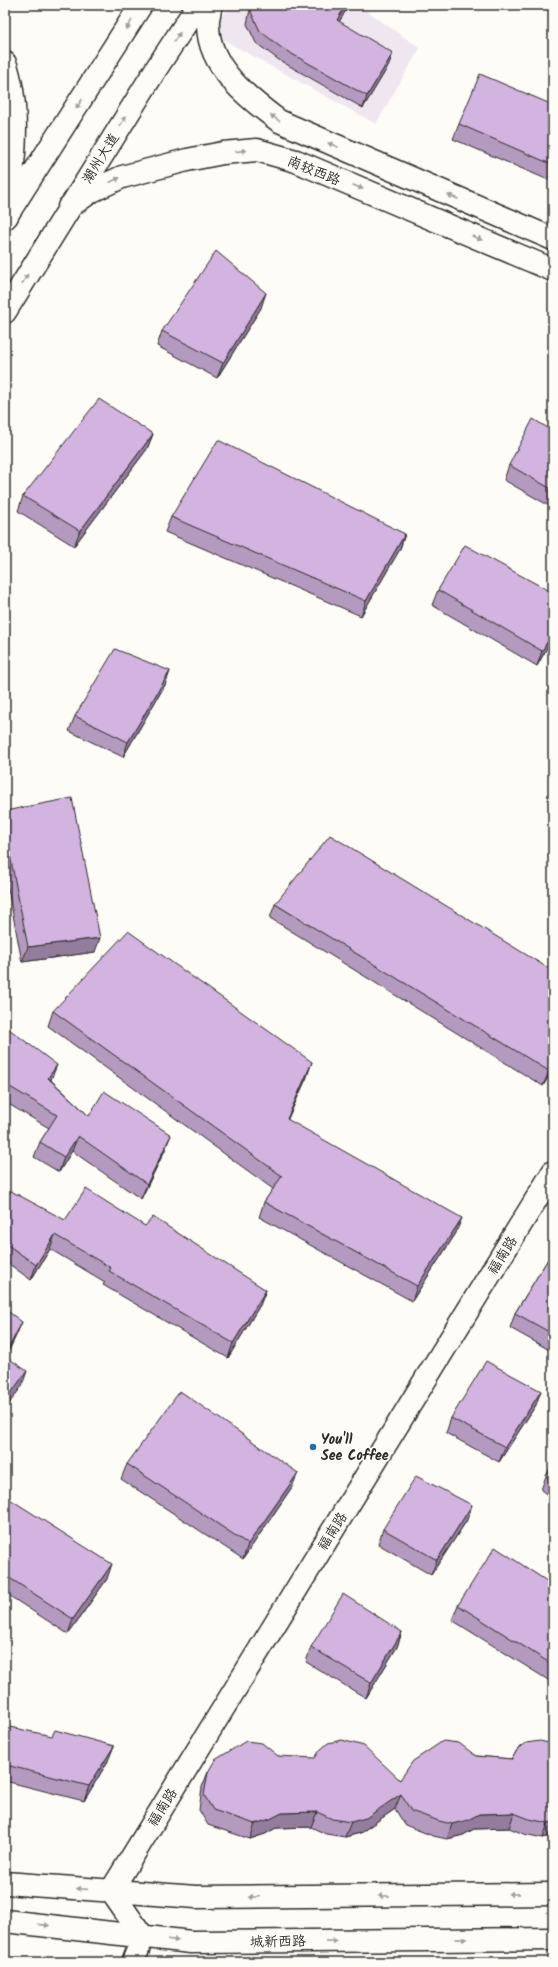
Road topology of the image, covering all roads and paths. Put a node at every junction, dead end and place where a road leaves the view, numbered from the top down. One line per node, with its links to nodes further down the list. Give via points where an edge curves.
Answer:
1 (141, 5): 6 (main road, one-way to 6)
2 (198, 5): 5 (main road, 潮州大道, one-way to 2)
3 (211, 5): 7 (main road, one-way to 3, via 279,121 252,101 227,75 213,50 210,38 208,26)
4 (5, 63): 6 (main road, via 16,114)
5 (69, 207): 8 (main road, 南较西路, one-way to 8, via 92,191 122,177 187,160 257,150 296,161); 9 (main road, 潮州大道, one-way to 5)
6 (6, 217)
7 (553, 239)
8 (553, 270)
9 (5, 312)
10 (553, 1172): 12 (main road, 福南路)
11 (5, 1883): 12 (main road, one-way to 11)
12 (111, 1891): 13 (main road, one-way to 12, via 196,1898); 15 (main road)
13 (553, 1894)
14 (5, 1921): 15 (main road, 城新西路, one-way to 15)
15 (143, 1937): 16 (main road, 城新西路, one-way to 16, via 191,1942); 17 (main road)
16 (553, 1938)
17 (133, 1962)

